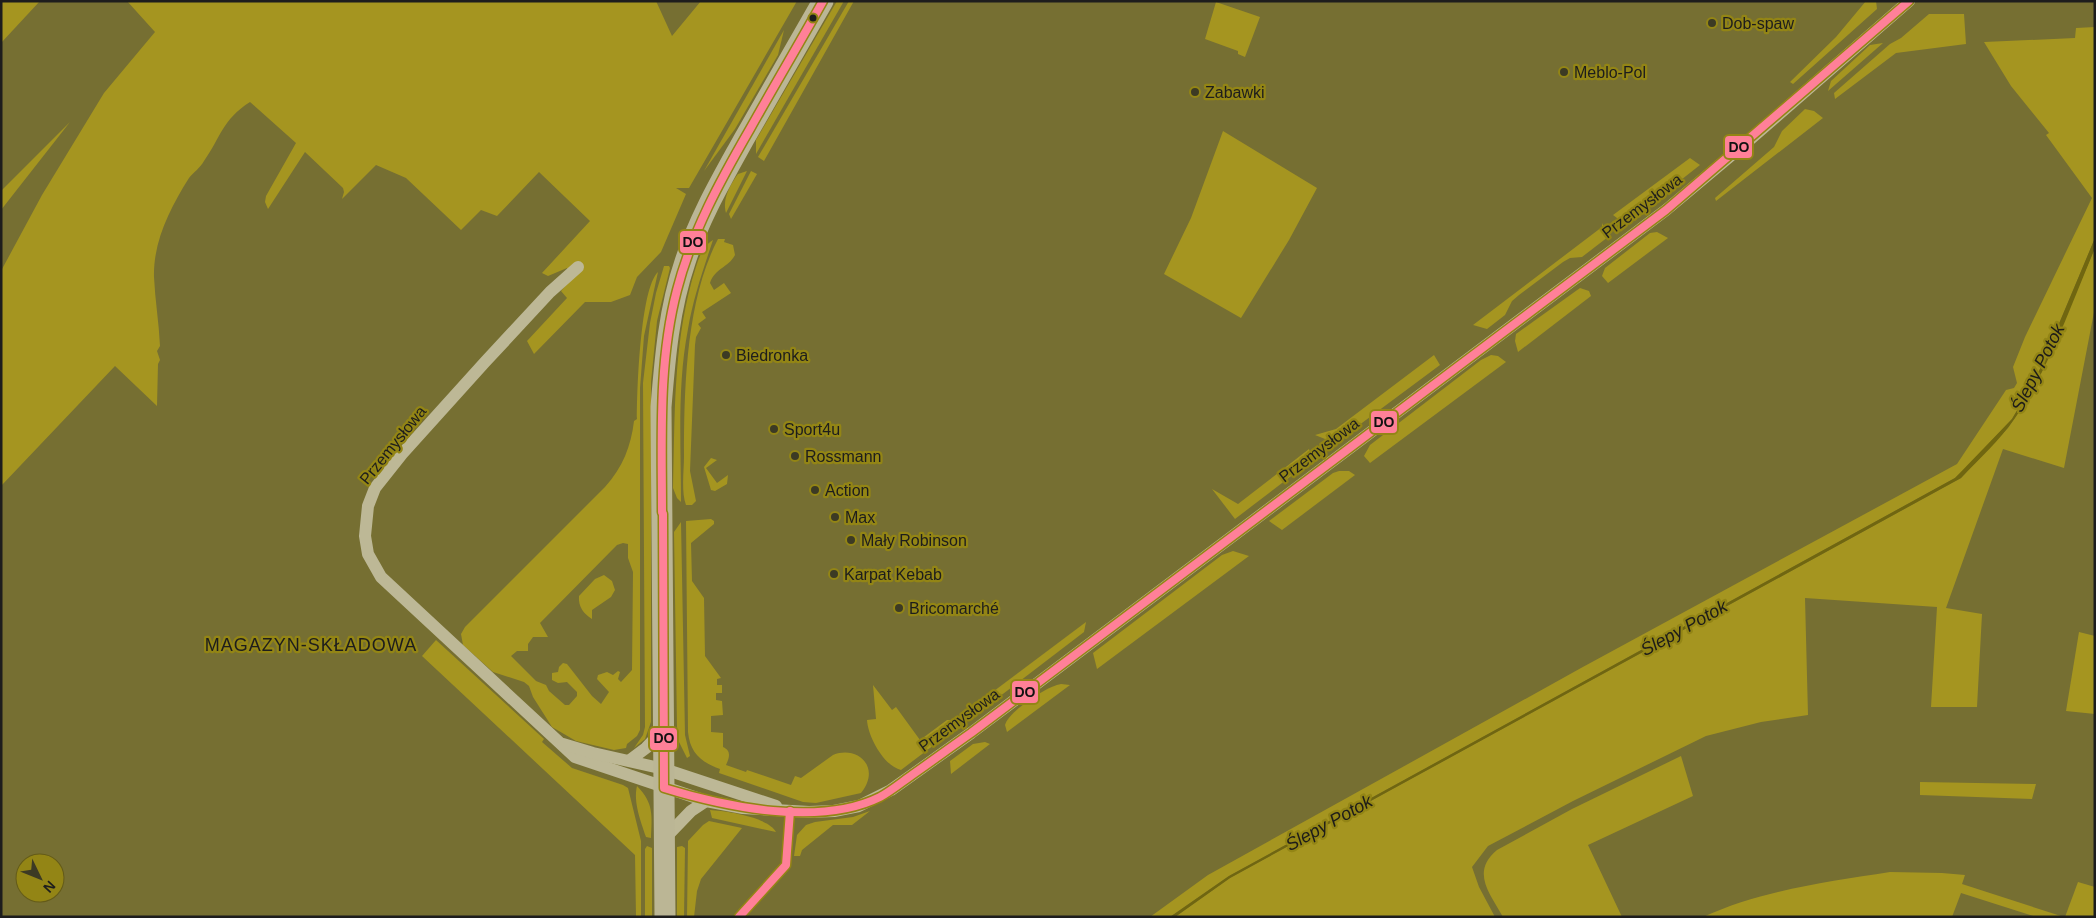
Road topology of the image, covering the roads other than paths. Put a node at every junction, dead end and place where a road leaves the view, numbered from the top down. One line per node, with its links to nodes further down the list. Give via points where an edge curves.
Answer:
1 (823, 1): 4 (main road, via 699,223 684,262 675,300 665,352 661,407)
2 (1908, 1): 9 (street, Przemysłowa, via 1666,210 947,750 870,802 834,811)
3 (578, 267): 5 (street, Przemysłowa, via 550,292 386,474 371,497 365,527 368,554 380,577)
4 (664, 729): 6 (street); 7 (main road)
5 (554, 740): 6 (street, Przemysłowa, via 593,753); 7 (street, Przemysłowa, via 588,763)
6 (630, 760): 7 (street, Przemysłowa)
7 (664, 779): 8 (street, Przemysłowa); 9 (street, Przemysłowa, via 757,799); 10 (main road)
8 (706, 802): 9 (street, Przemysłowa); 10 (street, via 691,811)
9 (790, 811)
10 (666, 837): 11 (main road)
11 (665, 917)

